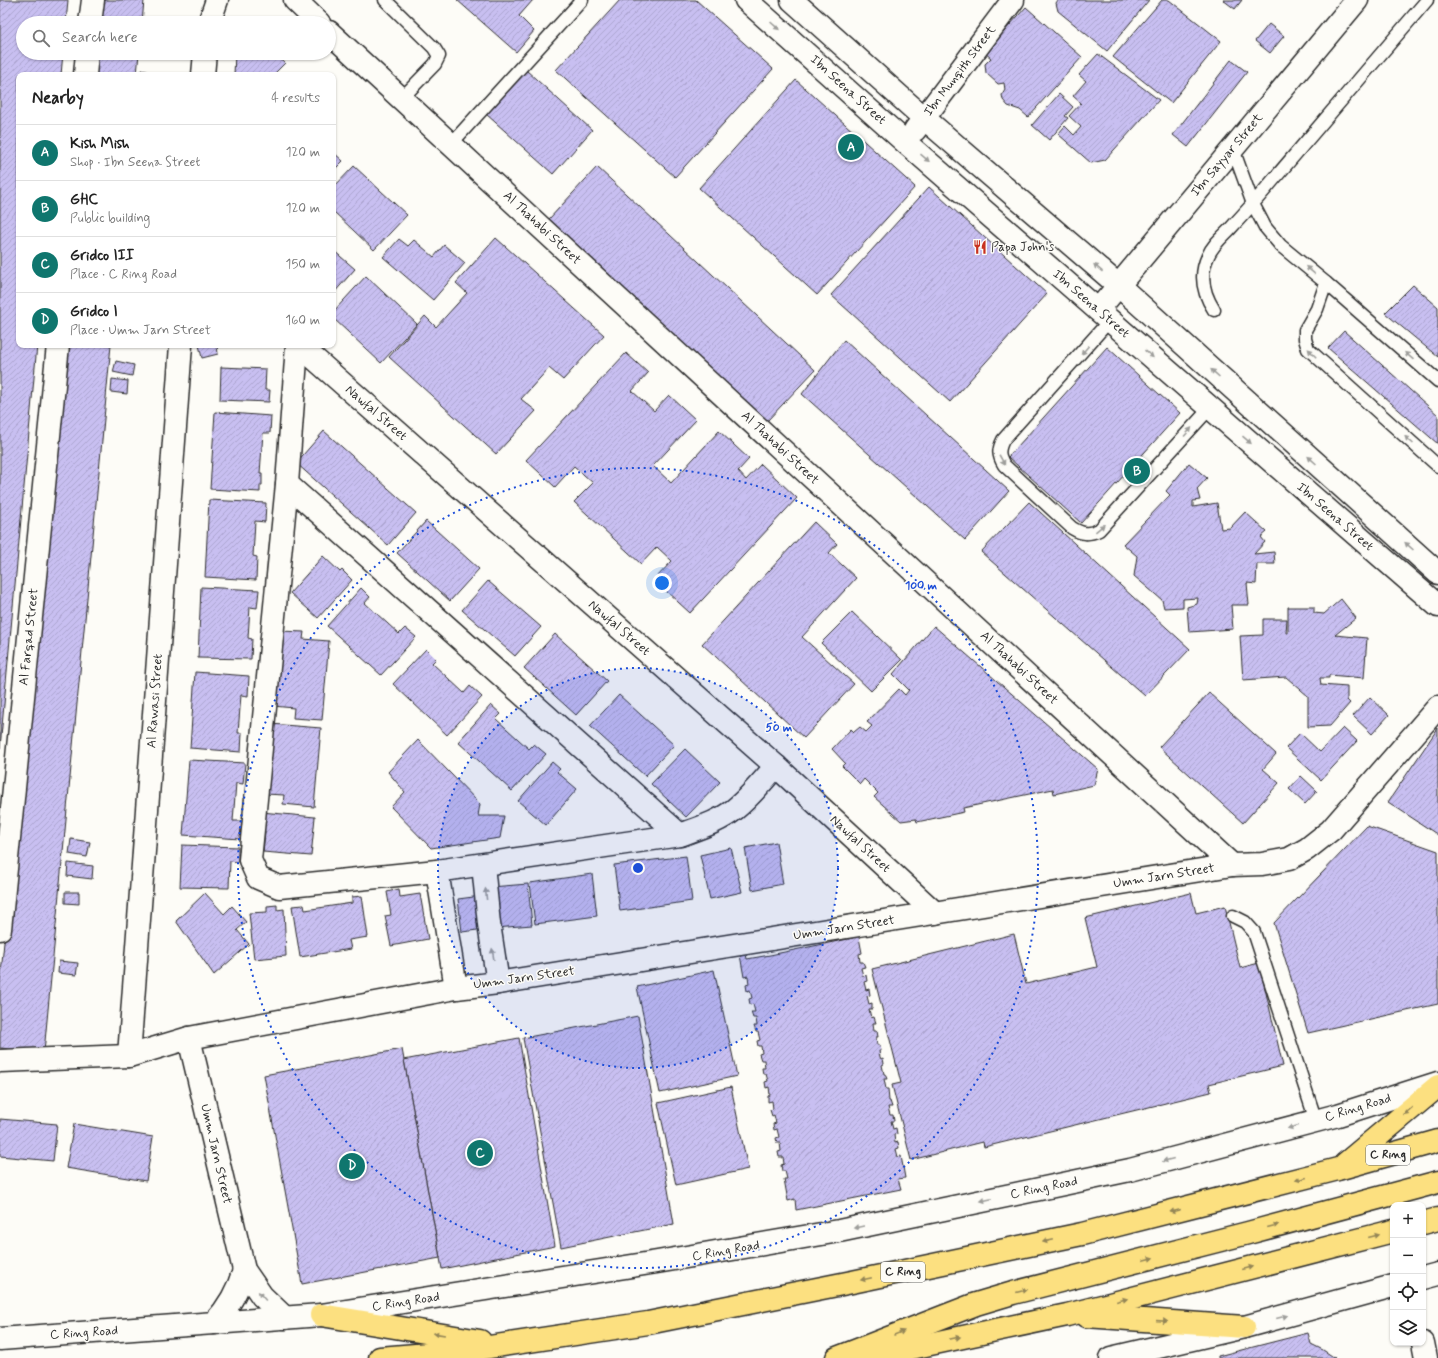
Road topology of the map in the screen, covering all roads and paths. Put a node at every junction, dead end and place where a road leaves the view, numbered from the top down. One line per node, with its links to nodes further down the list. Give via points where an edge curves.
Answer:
1 (93, 0): 11 (street)
2 (217, 0): 12 (street)
3 (295, 0): 13 (street)
4 (385, 0): 19 (lane, via 439,56 435,64)
5 (582, 0): 22 (lane)
6 (746, 0): 21 (street, Ibn Seena Street, one-way to 21)
7 (792, 0): 20 (street, Ibn Seena Street)
8 (1013, 0): 20 (street, Ibn Munqith Street)
9 (1357, 0): 23 (street, Ibn Sayyar Street)
10 (1427, 0): 24 (lane)
11 (91, 16)
12 (211, 16)
13 (312, 16)
14 (336, 39): 19 (street, Al Thahabi Street)
15 (86, 60): 17 (street)
16 (204, 60): 18 (street)
17 (85, 72)
18 (203, 72)
19 (401, 99): 22 (street, Al Thahabi Street)
20 (925, 119): 21 (street, Ibn Munqith Street); 26 (street, Ibn Seena Street, one-way to 20)
21 (906, 142): 28 (street, Ibn Seena Street, one-way to 28)
22 (451, 144): 43 (street, Al Thahabi Street)
23 (1233, 149): 24 (lane); 26 (street, Ibn Sayyar Street)
24 (1253, 204): 25 (lane, one-way to 24, via 1281,246 1265,227); 27 (lane, via 1215,245 1204,265 1204,289)
25 (1326, 283): 33 (lane, one-way to 25); 35 (lane, one-way to 25, via 1308,349 1304,339 1305,330 1317,309)
26 (1118, 285): 28 (street, Ibn Sayyar Street); 37 (street, Ibn Seena Street, one-way to 26)
27 (1214, 310)
28 (1104, 315): 34 (street, Ibn Seena Street, one-way to 34); 34 (lane, one-way to 34, via 999,448 999,457 1004,465 1072,528 1080,533 1090,534 1099,530)
29 (58, 348): 47 (street, Al Farqad Street)
30 (181, 348): 51 (street, Al Rawasi Street)
31 (298, 348): 36 (street)
32 (301, 348): 40 (street, Nawfal Street)
33 (1438, 381)
34 (1210, 408): 38 (street, Ibn Seena Street, one-way to 38)
35 (1438, 466)
36 (287, 484): 41 (street); 44 (street, via 250,860 258,878 279,887)
37 (1438, 572)
38 (1438, 606)
39 (1438, 707): 43 (street, Umm Jarn Street, via 1331,830 1308,849 1289,859 1262,864)
40 (776, 766): 41 (street, via 736,808 709,824); 45 (street, Nawfal Street)
41 (680, 835): 42 (street)
42 (482, 865): 44 (street); 48 (street, one-way to 42)
43 (1232, 865): 45 (street, Umm Jarn Street)
44 (437, 871): 49 (street)
45 (935, 913): 48 (street, Umm Jarn Street)
46 (1233, 916): 54 (lane, via 1245,922 1254,932)
47 (0, 929)
48 (498, 983): 49 (street, Umm Jarn Street)
49 (456, 988): 50 (street, Umm Jarn Street)
50 (189, 1038): 51 (street, Umm Jarn Street); 61 (street, Umm Jarn Street)
51 (129, 1056): 52 (street, Umm Jarn Street)
52 (0, 1061)
53 (1438, 1085): 54 (street, C Ring Road); 56 (highway, one-way to 56)
54 (1316, 1121): 65 (street, C Ring Road, one-way to 65, via 1130,1170 839,1232)
55 (1438, 1141): 56 (highway, C Ring)
56 (1338, 1169): 71 (highway, C Ring, one-way to 71, via 1036,1244 656,1322)
57 (1438, 1182): 76 (highway, one-way to 57, via 976,1304)
58 (1438, 1219): 59 (highway)
59 (1426, 1222)
60 (1390, 1232): 66 (highway, one-way to 60)
61 (244, 1270): 67 (street, Umm Jarn Street, one-way to 61, via 262,1296); 68 (street, via 240,1285 224,1312)
62 (1438, 1274): 63 (street)
63 (1426, 1277)
64 (1390, 1287): 69 (street, one-way to 64)
65 (321, 1315): 67 (street, C Ring Road); 71 (highway, one-way to 65)
66 (1067, 1315): 69 (highway, one-way to 69); 77 (highway, one-way to 66)
67 (285, 1318): 68 (street, C Ring Road)
68 (214, 1323): 70 (street, C Ring Road)
69 (1244, 1327): 78 (street)
70 (0, 1339)
71 (505, 1345): 73 (highway, C Ring)
72 (1424, 1346): 79 (street)
73 (463, 1351): 74 (highway, C Ring); 75 (highway)
74 (380, 1358)
75 (436, 1358)
76 (837, 1358)
77 (862, 1358)
78 (1111, 1358)
79 (1426, 1358)

